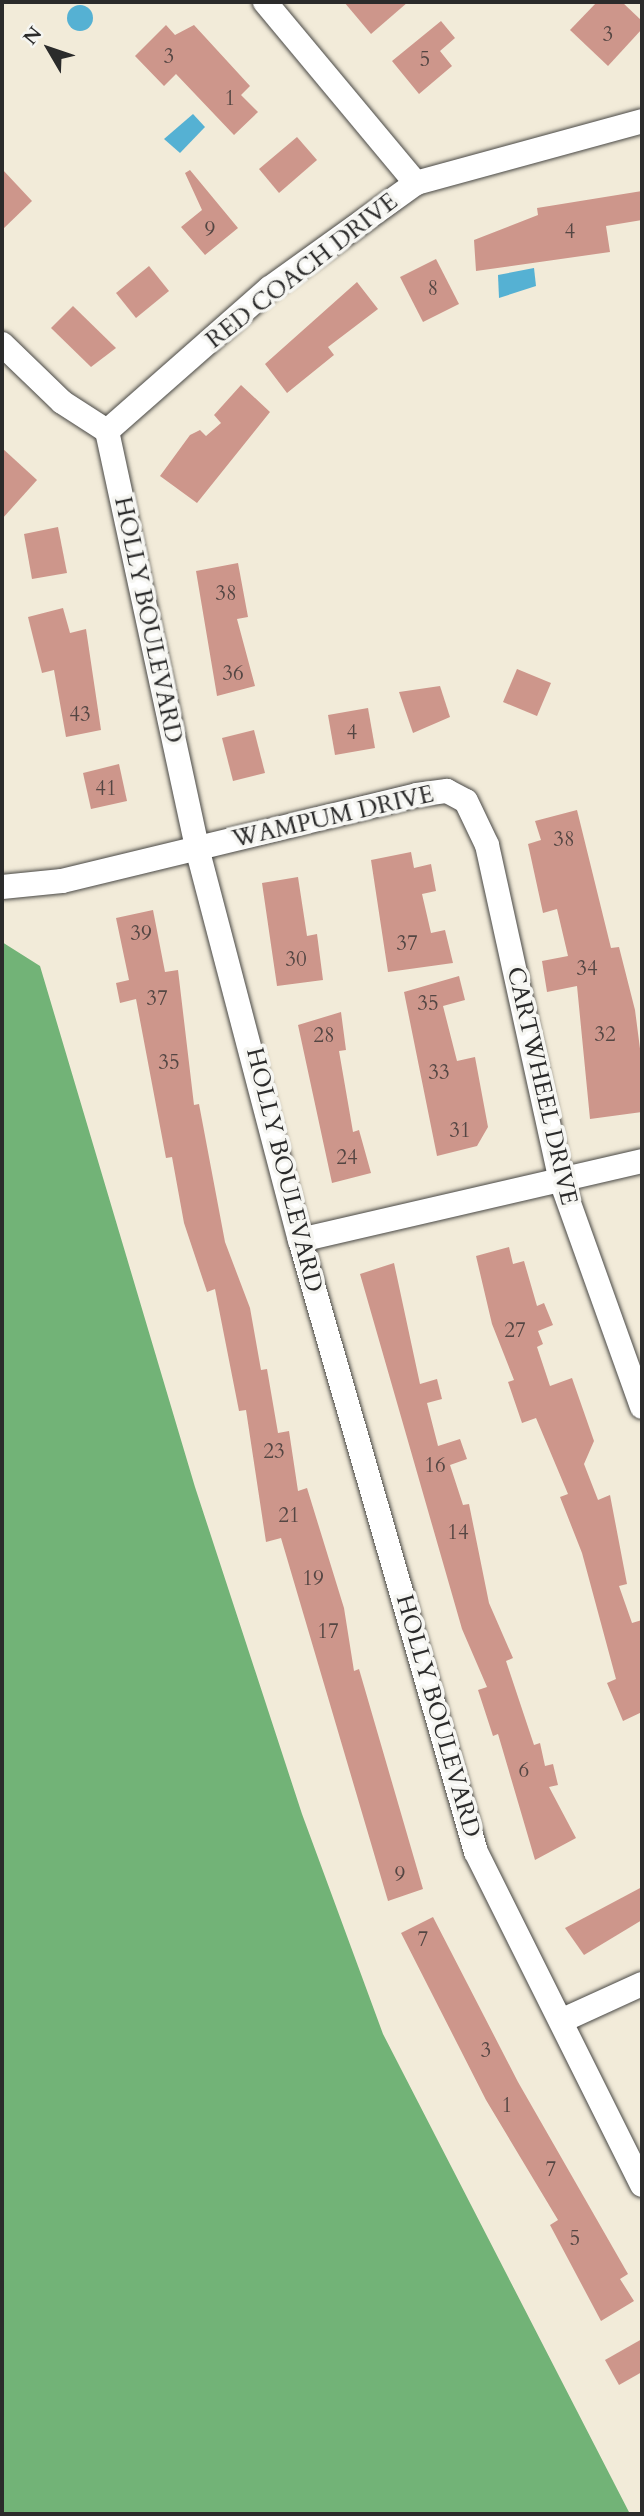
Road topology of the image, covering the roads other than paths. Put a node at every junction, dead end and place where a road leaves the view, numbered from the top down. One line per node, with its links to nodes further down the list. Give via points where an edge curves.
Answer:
1 (265, 2): 3 (street)
2 (642, 121): 3 (street, RED COACH DRIVE)
3 (416, 183): 5 (street, RED COACH DRIVE, via 271,288)
4 (2, 344): 5 (street, via 62,402)
5 (107, 431): 7 (street, HOLLY BOULEVARD)
6 (466, 801): 7 (street, WAMPUM DRIVE, via 447,791 417,795); 10 (street, CARTWHEEL DRIVE, via 486,845)
7 (197, 848): 8 (street, WAMPUM DRIVE, via 62,881); 11 (street, HOLLY BOULEVARD)
8 (2, 887)
9 (642, 1161): 10 (street)
10 (560, 1178): 11 (street); 12 (street, CARTWHEEL DRIVE)
11 (300, 1240): 14 (street, HOLLY BOULEVARD, via 476,1852)
12 (642, 1407)
13 (642, 1984): 14 (street)
14 (563, 2020): 15 (street, HOLLY BOULEVARD)
15 (642, 2185)

